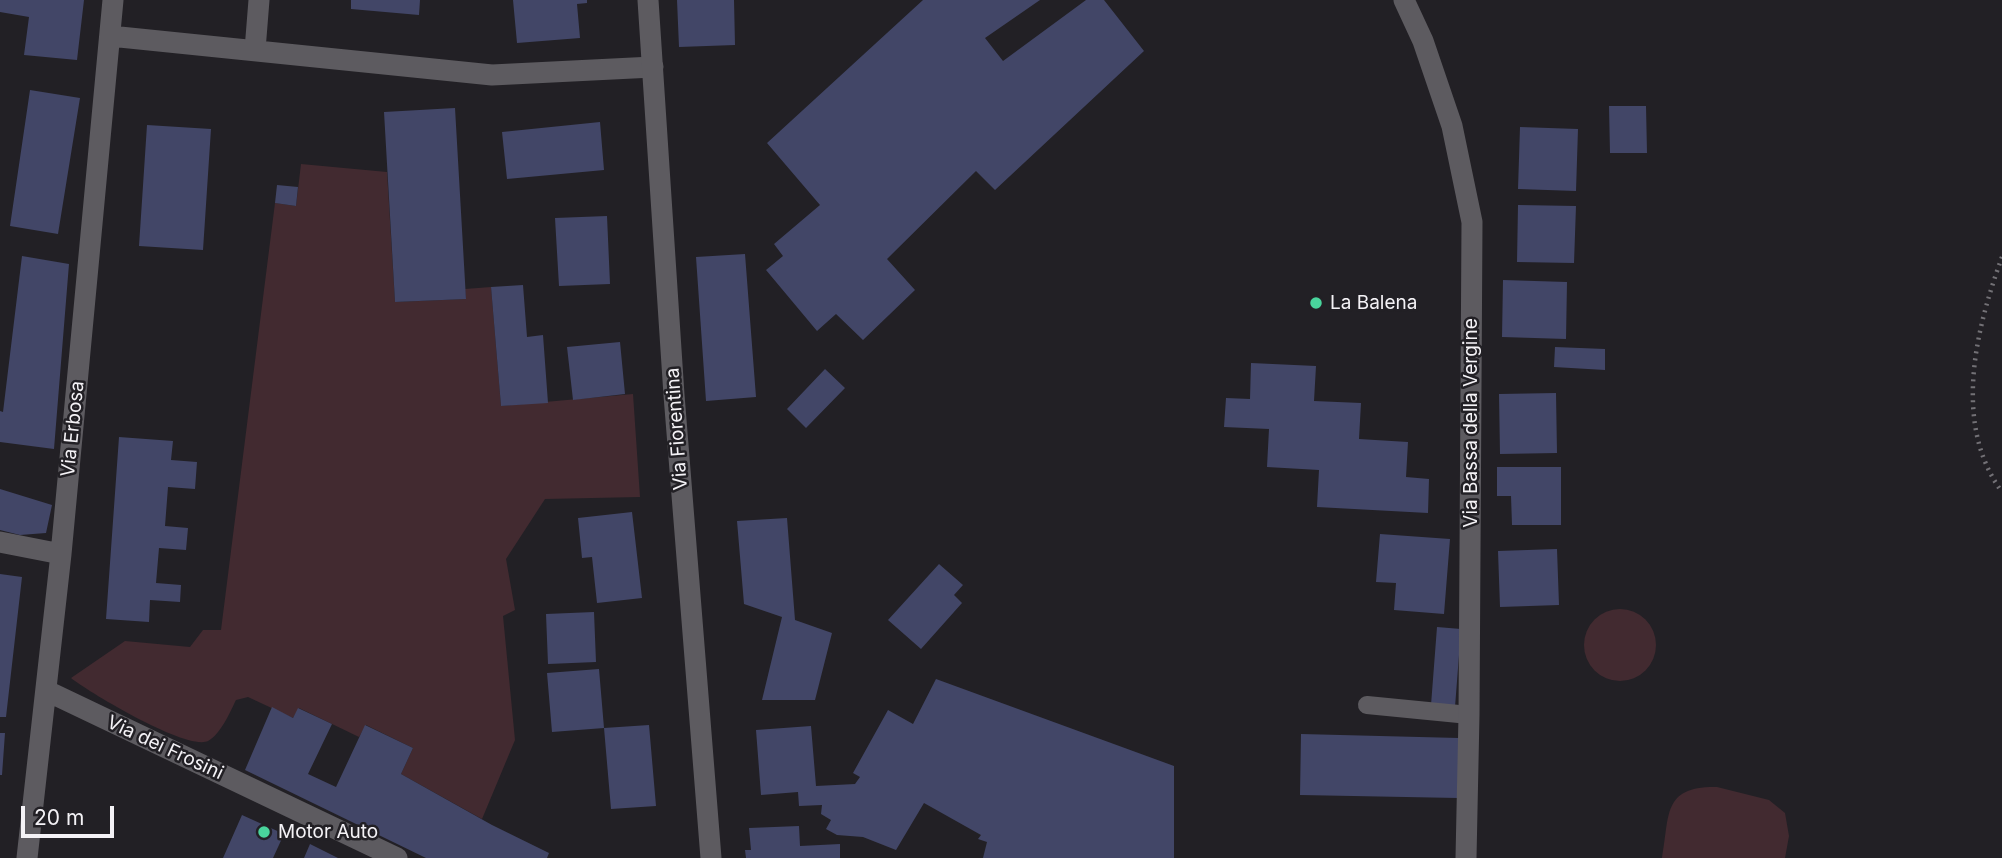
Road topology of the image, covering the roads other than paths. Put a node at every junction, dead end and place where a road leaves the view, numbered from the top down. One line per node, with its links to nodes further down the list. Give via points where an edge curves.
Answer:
1 (113, 0): 5 (street, Via Erbosa)
2 (259, 0): 6 (street)
3 (648, 0): 7 (street, Via Fiorentina)
4 (1404, 0): 12 (street, Via Bassa della Vergine, via 1452,125 1472,222)
5 (110, 36): 6 (street); 9 (street, Via Erbosa)
6 (255, 50): 7 (street, via 492,75)
7 (653, 67): 15 (street, Via Fiorentina)
8 (0, 542): 9 (street)
9 (61, 554): 10 (street, Via Erbosa)
10 (47, 691): 13 (street, Via Erbosa); 14 (street, Via dei Frosini)
11 (1367, 705): 12 (lane)
12 (1469, 716): 16 (street, Via Bassa della Vergine)
13 (27, 858)
14 (397, 858)
15 (710, 858)
16 (1465, 858)

